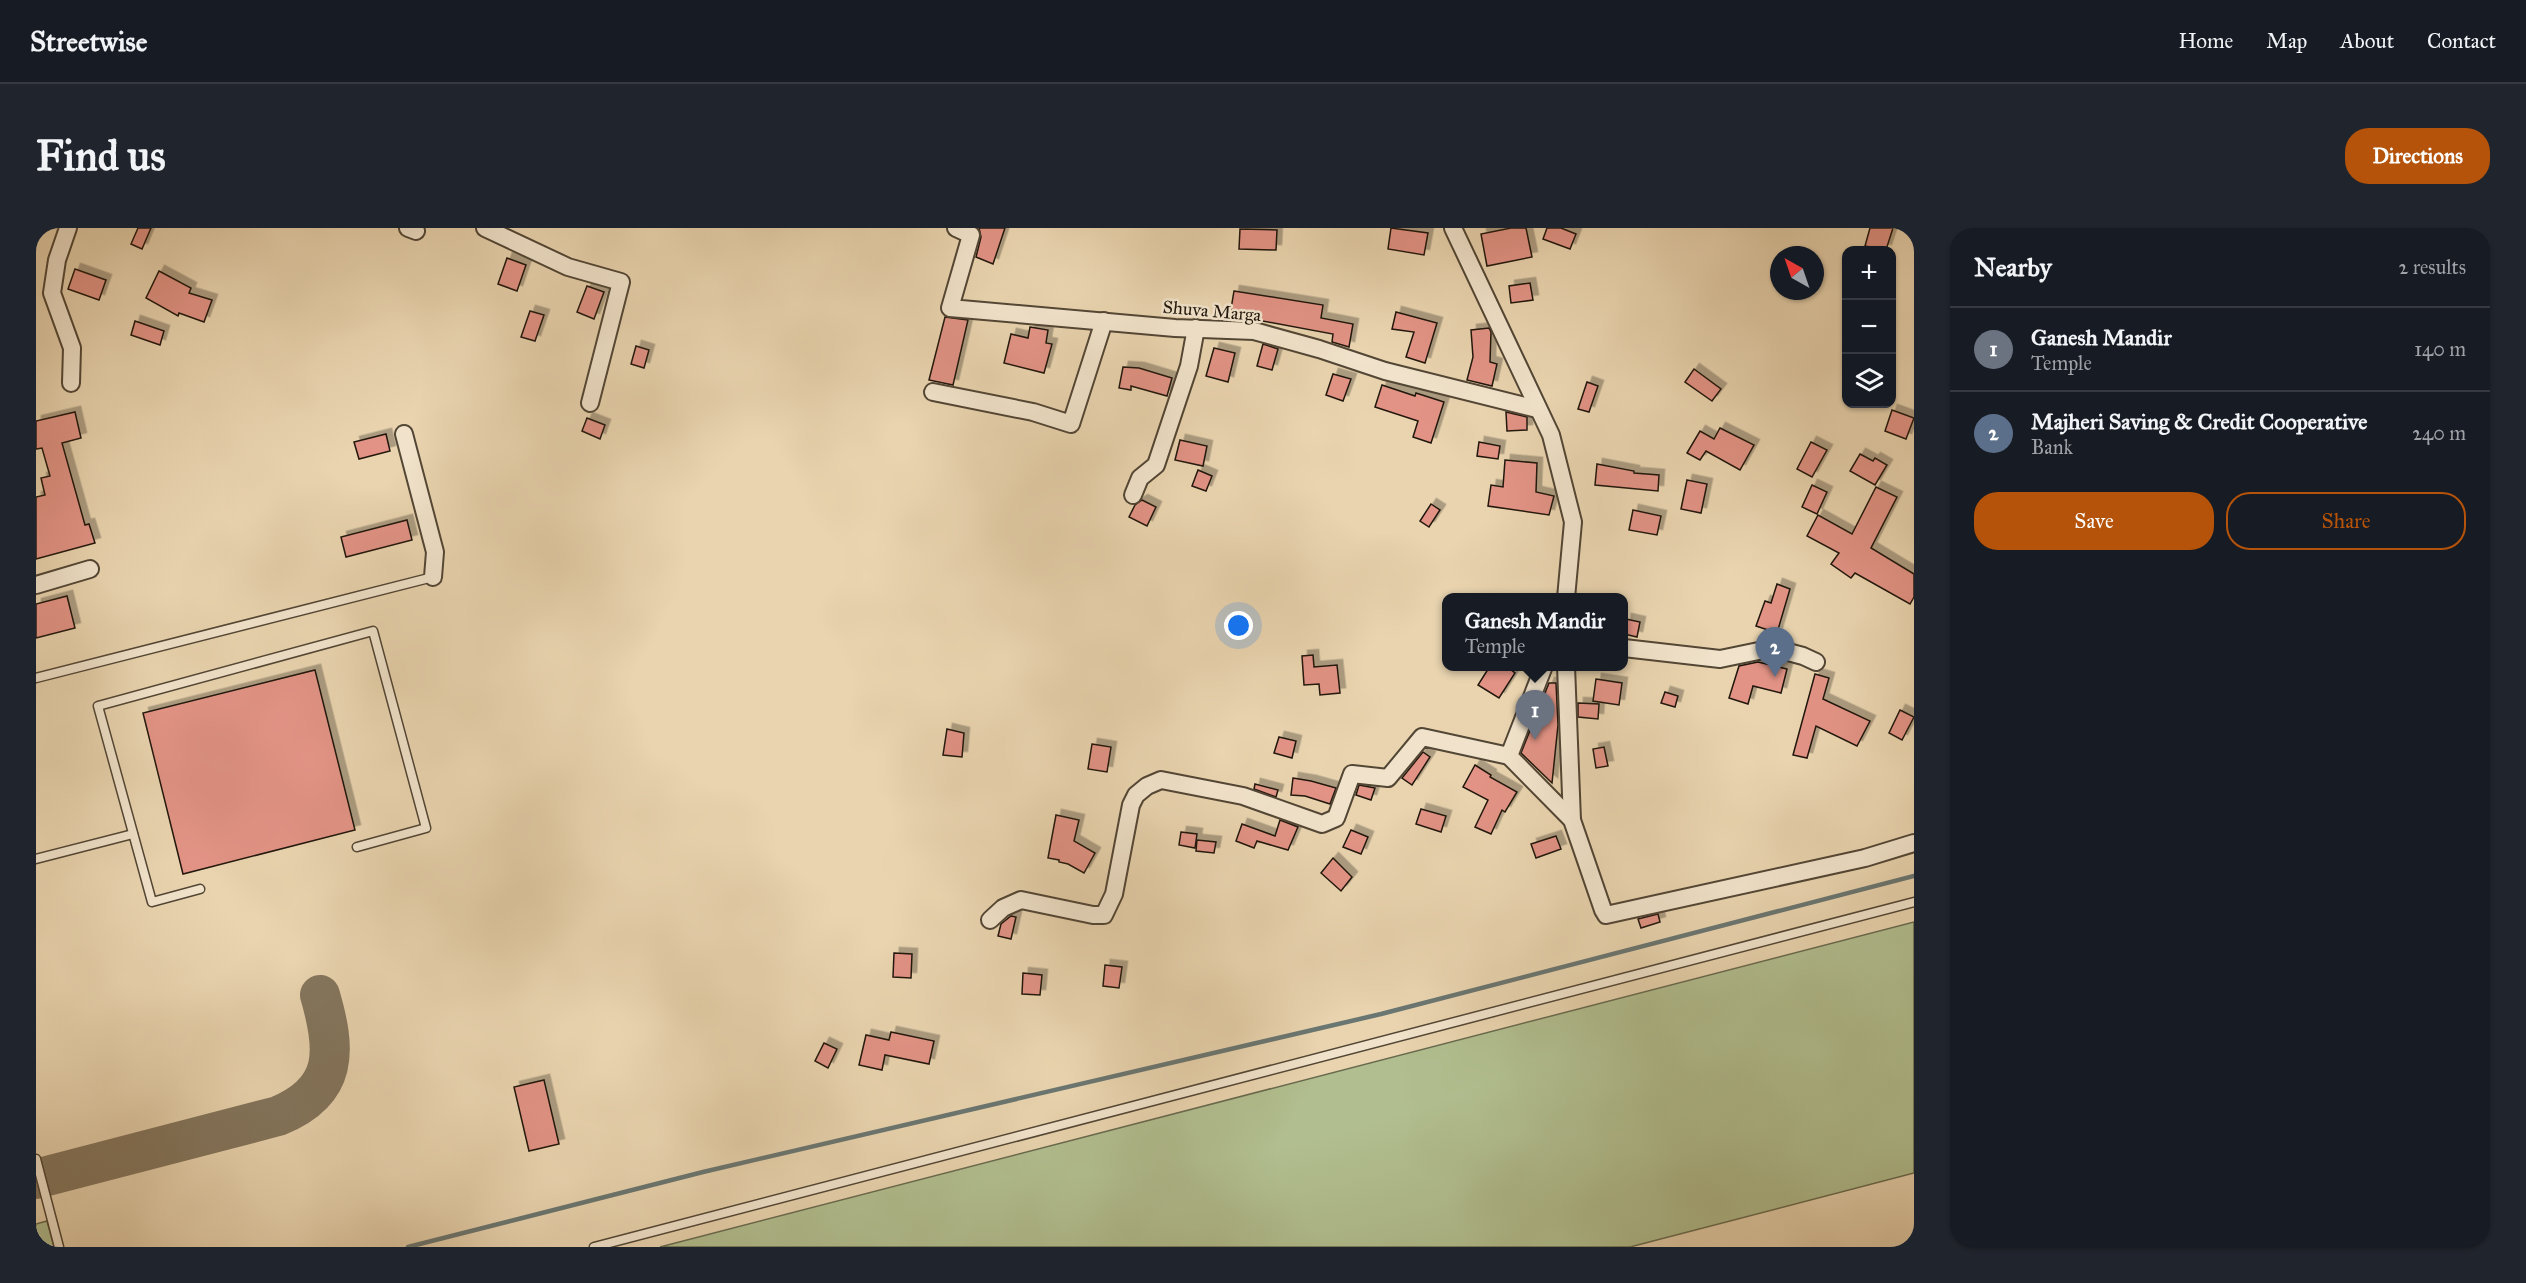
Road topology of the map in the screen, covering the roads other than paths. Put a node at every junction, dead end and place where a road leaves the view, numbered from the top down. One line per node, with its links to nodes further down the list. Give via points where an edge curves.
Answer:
1 (68, 228): 7 (street, via 57,260 52,293 72,348)
2 (485, 228): 9 (street, via 568,267 621,282)
3 (1453, 228): 10 (street)
4 (963, 231): 5 (street, Shuva Marga, via 950,308)
5 (1104, 321): 6 (street, Shuva Marga); 8 (street, via 1071,424 1033,412)
6 (1196, 328): 10 (street, Shuva Marga, via 1254,331 1385,371); 12 (street, via 1189,366 1156,465 1140,478)
7 (71, 383)
8 (933, 392)
9 (590, 403)
10 (1537, 409): 16 (street, via 1551,435 1573,522)
11 (404, 434): 14 (street, via 435,552)
12 (1133, 495)
13 (90, 569): 15 (street)
14 (433, 577): 21 (lane)
15 (36, 585)
16 (1566, 593)
17 (1628, 649): 18 (street, via 1720,659 1773,648)
18 (1816, 662)
19 (1542, 671): 22 (street)
20 (1566, 671): 23 (street)
21 (36, 678)
22 (1509, 756): 23 (street); 30 (street, via 1422,737 1388,778 1352,774 1336,818 1322,824 1243,796 1161,780 1136,795 1131,805 1114,894 1104,915 1021,900 1003,908)
23 (1572, 820): 25 (street, via 1606,915 1865,858)
24 (133, 834): 26 (lane, via 98,706 373,631 426,828); 27 (lane); 28 (lane, via 152,902)
25 (1914, 843)
26 (357, 847)
27 (36, 859)
28 (200, 889)
29 (1914, 902): 33 (lane)
30 (990, 920)
31 (36, 1159): 32 (lane)
32 (59, 1247)
33 (594, 1247)

